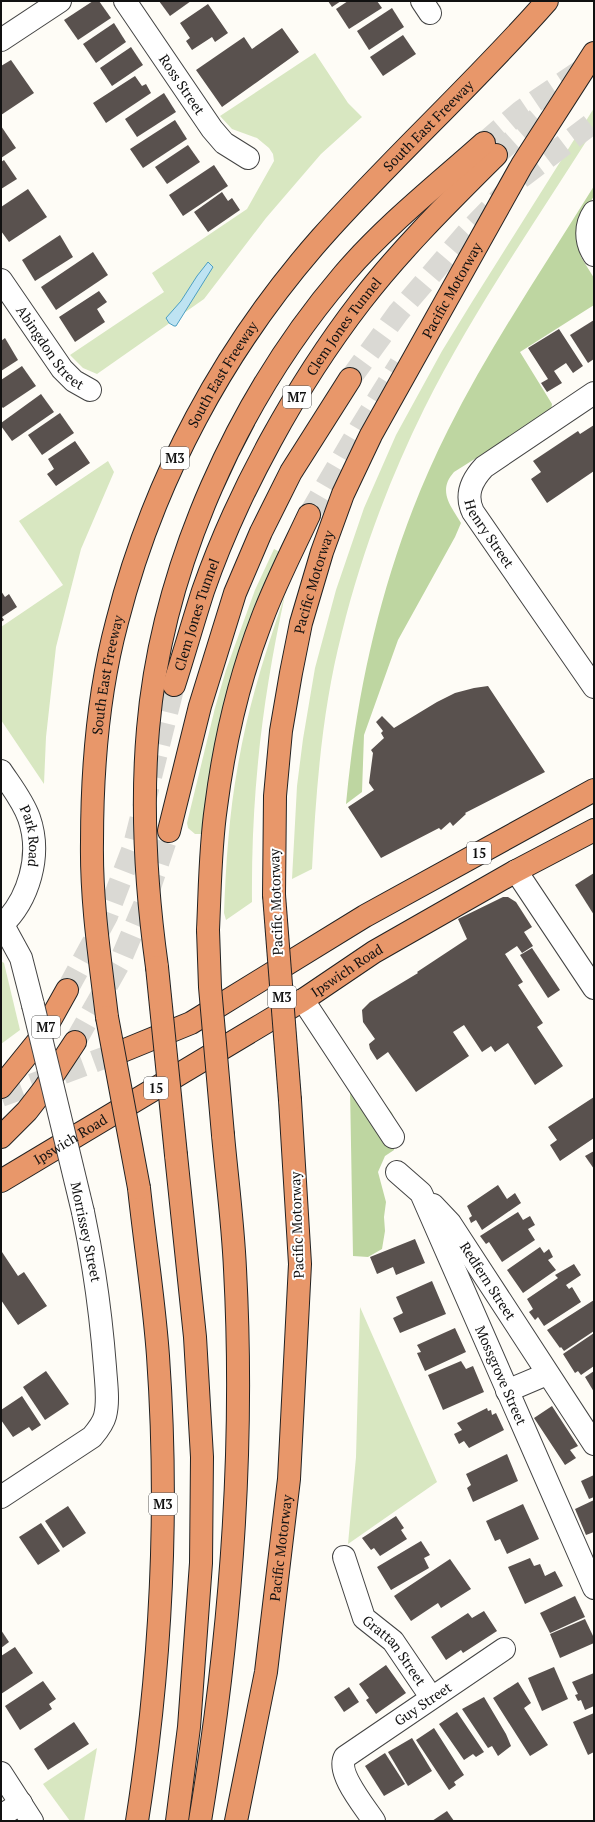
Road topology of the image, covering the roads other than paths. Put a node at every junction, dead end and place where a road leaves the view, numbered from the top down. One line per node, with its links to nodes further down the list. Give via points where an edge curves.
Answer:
1 (60, 1): 4 (street)
2 (125, 1): 6 (street, Ross Street, via 212,129 227,146)
3 (540, 9): 44 (highway, South East Freeway / M3, bridge, via 359,196 320,239 254,323 227,364 176,456 155,504 116,623 98,732 94,784 92,844 96,923 107,1017 139,1188 158,1355 162,1428 163,1519 154,1698)
4 (1, 40)
5 (594, 53): 47 (highway, Pacific Motorway / M3, bridge, via 522,165 371,434 343,494 322,552 301,623 281,731 275,796 274,894 300,1264 289,1479 266,1672)
6 (248, 158)
7 (594, 212): 8 (street, via 587,233 588,243)
8 (594, 255)
9 (1, 280): 11 (street, Abingdon Street, via 62,369 74,381)
10 (350, 379): 19 (highway, Clem Jones Tunnel / M7, via 291,472 261,532 235,593 200,706)
11 (90, 390)
12 (594, 393): 15 (street, Henry Street, via 484,467 473,480 468,496 473,512)
13 (309, 515): 46 (highway, bridge, via 262,619 240,689 225,752 211,862 208,930 210,987 235,1269 238,1390 228,1610 219,1698)
14 (174, 685): 45 (highway, Clem Jones Tunnel / M7, bridge, via 203,591 227,531 254,474 291,407 324,352 360,302 490,149 406,213 345,273 291,342 267,380 215,478 173,593 158,659 148,727 145,790 146,866 195,1337 202,1458 201,1571 189,1727)
15 (594, 687)
16 (1, 771): 21 (street, Park Road, via 29,817 34,854 31,876 24,894)
17 (594, 790): 26 (highway, 15, via 365,916 191,1023)
18 (594, 830): 20 (highway, Ipswich Road / 15)
19 (169, 831)
20 (516, 871): 22 (street); 24 (highway, Ipswich Road / 15, via 374,952)
21 (2, 925): 36 (street, Morrissey Street, bridge, via 21,958 83,1212 95,1273 107,1398 105,1417 92,1437)
22 (594, 988)
23 (67, 990): 27 (highway, M7, via 39,1040)
24 (303, 1000): 29 (street); 31 (highway, Ipswich Road / 15)
25 (76, 1042): 28 (highway, M7, via 44,1090)
26 (120, 1052)
27 (1, 1087)
28 (1, 1137)
29 (393, 1137)
30 (397, 1172): 32 (street, Mossgrove Street)
31 (1, 1181)
32 (421, 1193): 33 (street, Redfern Street, via 450,1222); 34 (street, Mossgrove Street)
33 (547, 1374): 34 (street); 35 (street, Redfern Street)
34 (507, 1391): 38 (street, Mossgrove Street)
35 (594, 1444)
36 (1, 1497)
37 (344, 1558): 40 (street, Grattan Street, via 364,1618 393,1641)
38 (594, 1588)
39 (504, 1649): 40 (street, Guy Street)
40 (431, 1697): 48 (street, Guy Street, via 347,1754 343,1760 346,1777)
41 (1, 1773): 42 (street)
42 (27, 1812): 43 (street)
43 (1, 1816)
44 (137, 1821)
45 (177, 1821)
46 (200, 1821)
47 (236, 1821)
48 (374, 1821)

